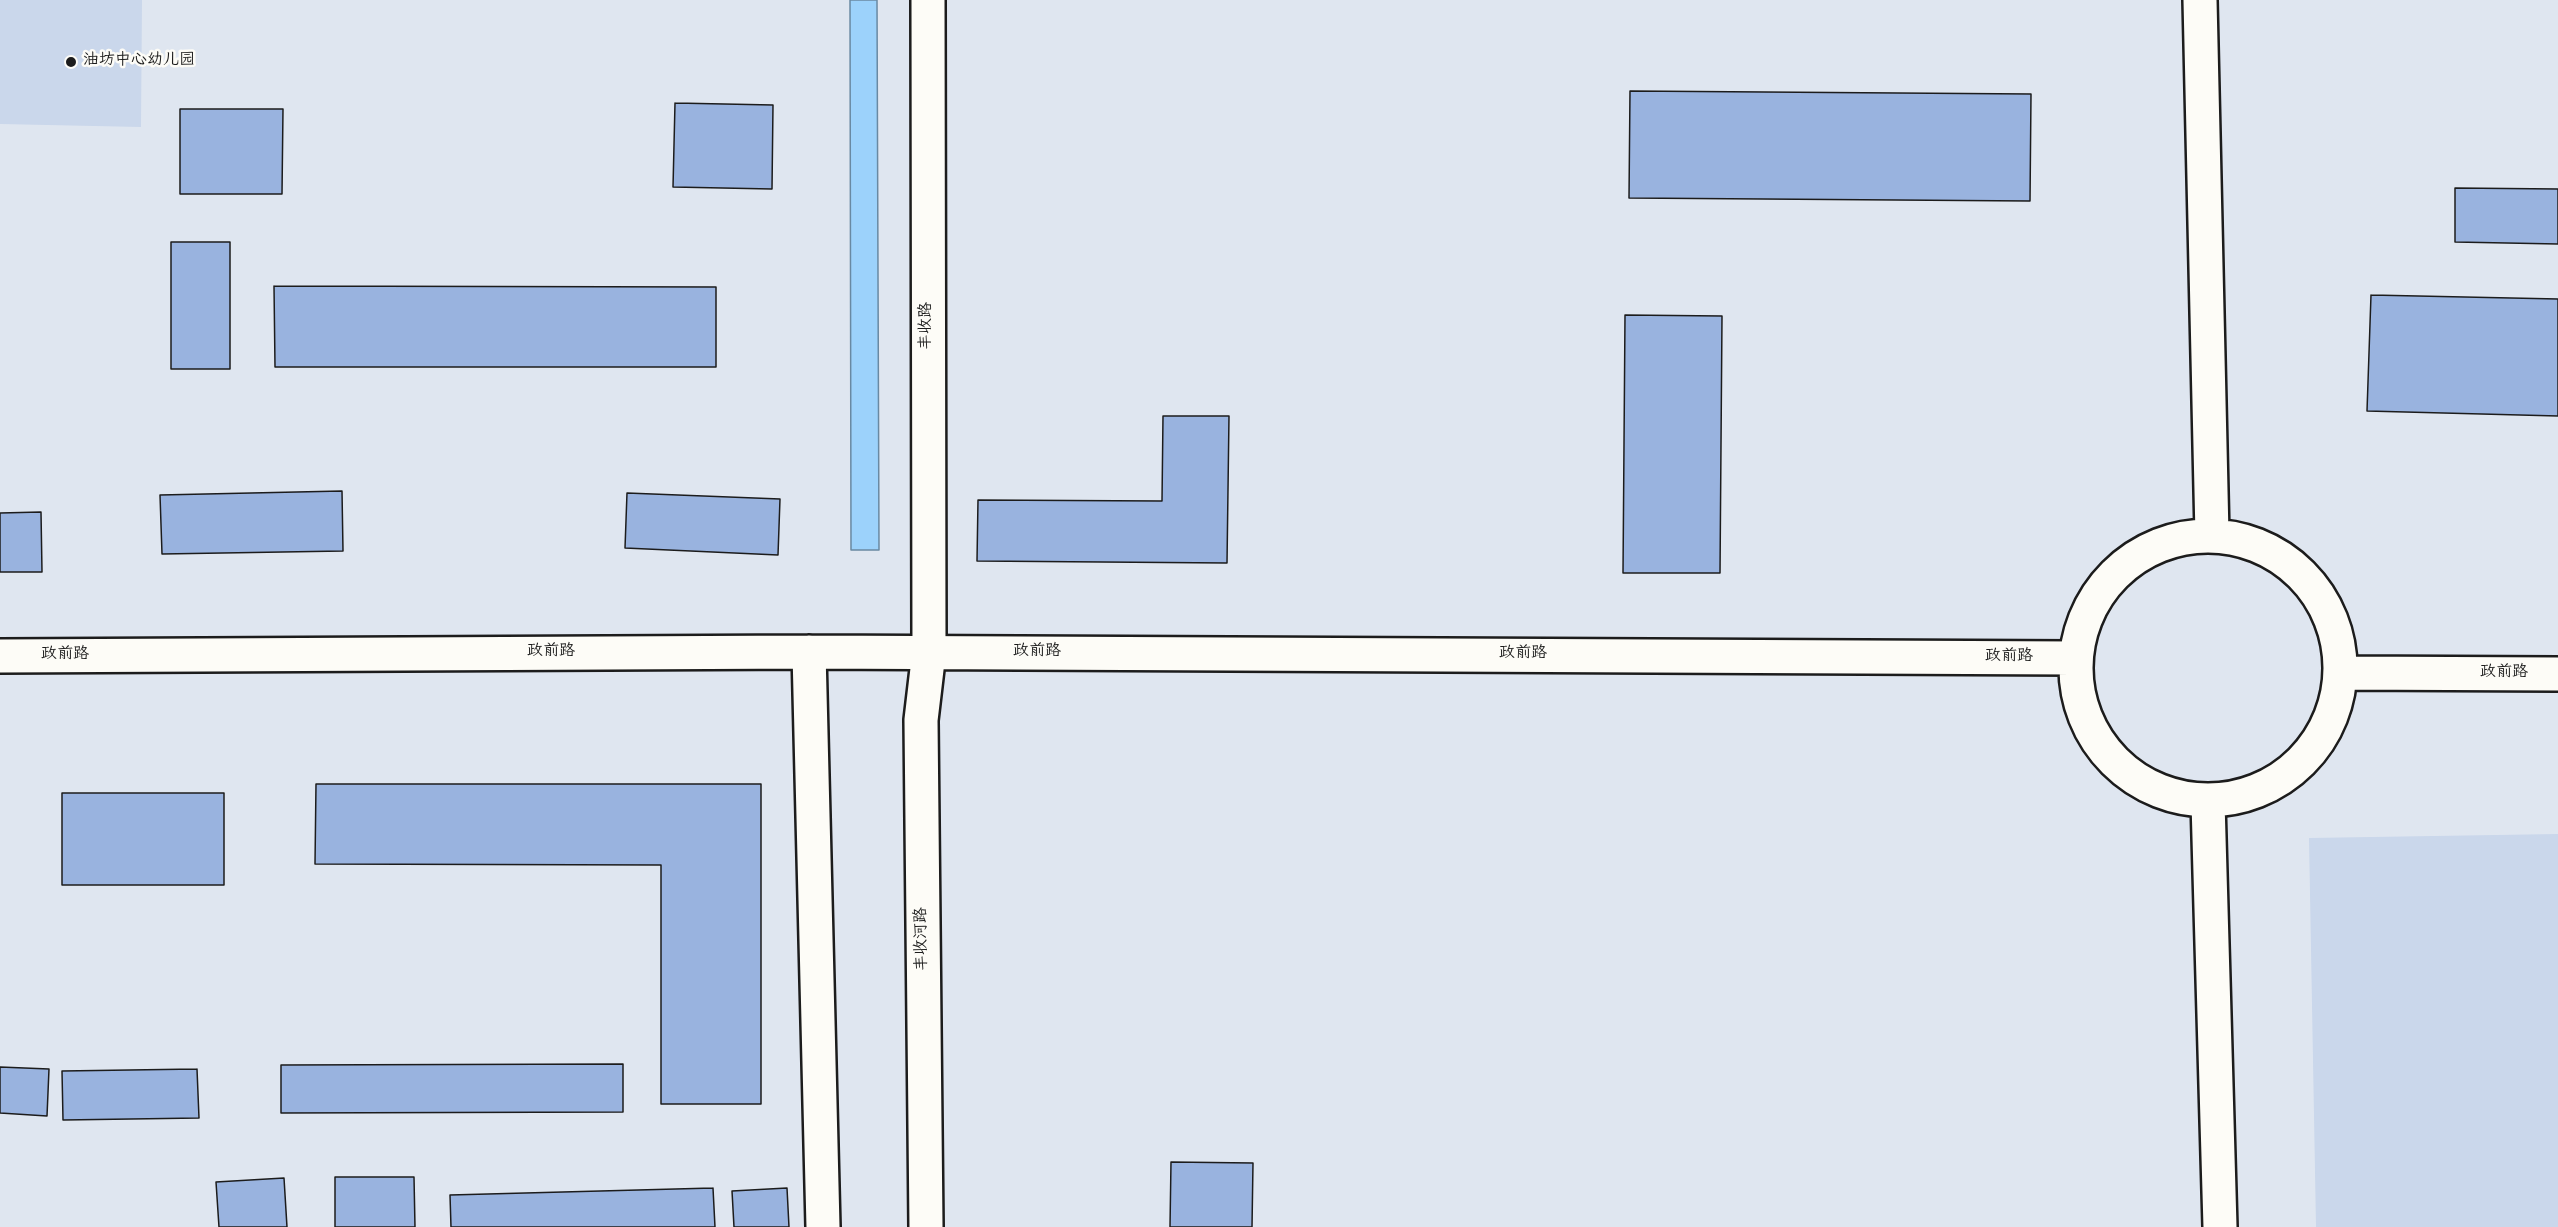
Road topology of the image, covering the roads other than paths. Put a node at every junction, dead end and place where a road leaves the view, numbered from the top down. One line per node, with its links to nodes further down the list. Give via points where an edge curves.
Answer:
1 (928, 0): 5 (street, 丰收路)
2 (2200, 0): 3 (street)
3 (2212, 535): 7 (street, via 2162,543 2119,569 2088,610); 8 (street, via 2263,547 2306,577 2334,621)
4 (809, 652): 5 (street, 政前路); 6 (street, 政前路); 11 (street)
5 (929, 652): 7 (street, 政前路); 12 (street, 丰收河路, via 921,720)
6 (0, 656)
7 (2074, 658): 10 (street, via 2082,712 2110,759 2155,790)
8 (2342, 673): 9 (street, 政前路); 10 (street, via 2330,722 2301,764 2258,792)
9 (2558, 674)
10 (2208, 801): 13 (street)
11 (823, 1227)
12 (926, 1227)
13 (2220, 1227)

